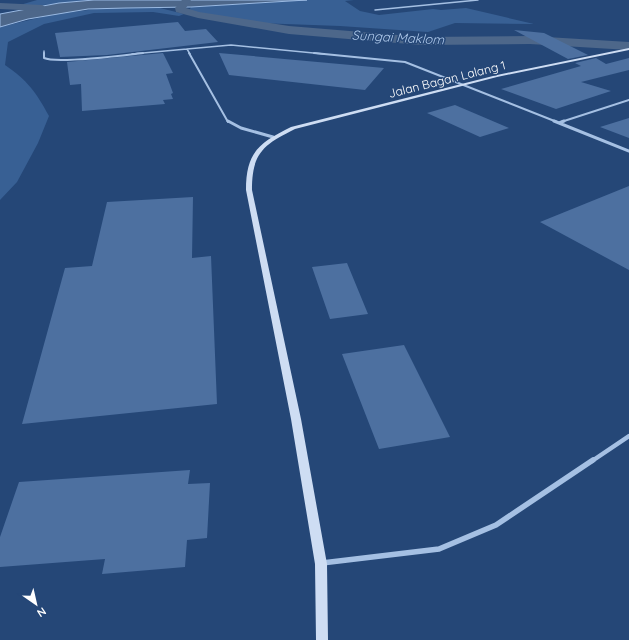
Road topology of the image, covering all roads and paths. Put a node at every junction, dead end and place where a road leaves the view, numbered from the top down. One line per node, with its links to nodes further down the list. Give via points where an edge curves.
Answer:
1 (478, 0): 2 (street)
2 (375, 10)
3 (187, 49): 5 (street, via 54,61 46,59); 6 (street, via 243,45 405,62); 9 (street, via 228,122)
4 (628, 49): 6 (main road, Jalan Bagan Lalang 1)
5 (44, 51)
6 (461, 85): 8 (street); 9 (main road, Jalan Bagan Lalang 1, via 293,128)
7 (629, 100): 8 (street)
8 (559, 124): 10 (street)
9 (273, 137): 12 (main road, Jalan Bagan Lalang 1, via 260,147 249,167 249,190 296,419)
10 (629, 151)
11 (629, 436): 12 (street, via 496,525 439,549)
12 (321, 564): 13 (main road, Jalan Bagan Lalang 1)
13 (322, 640)

